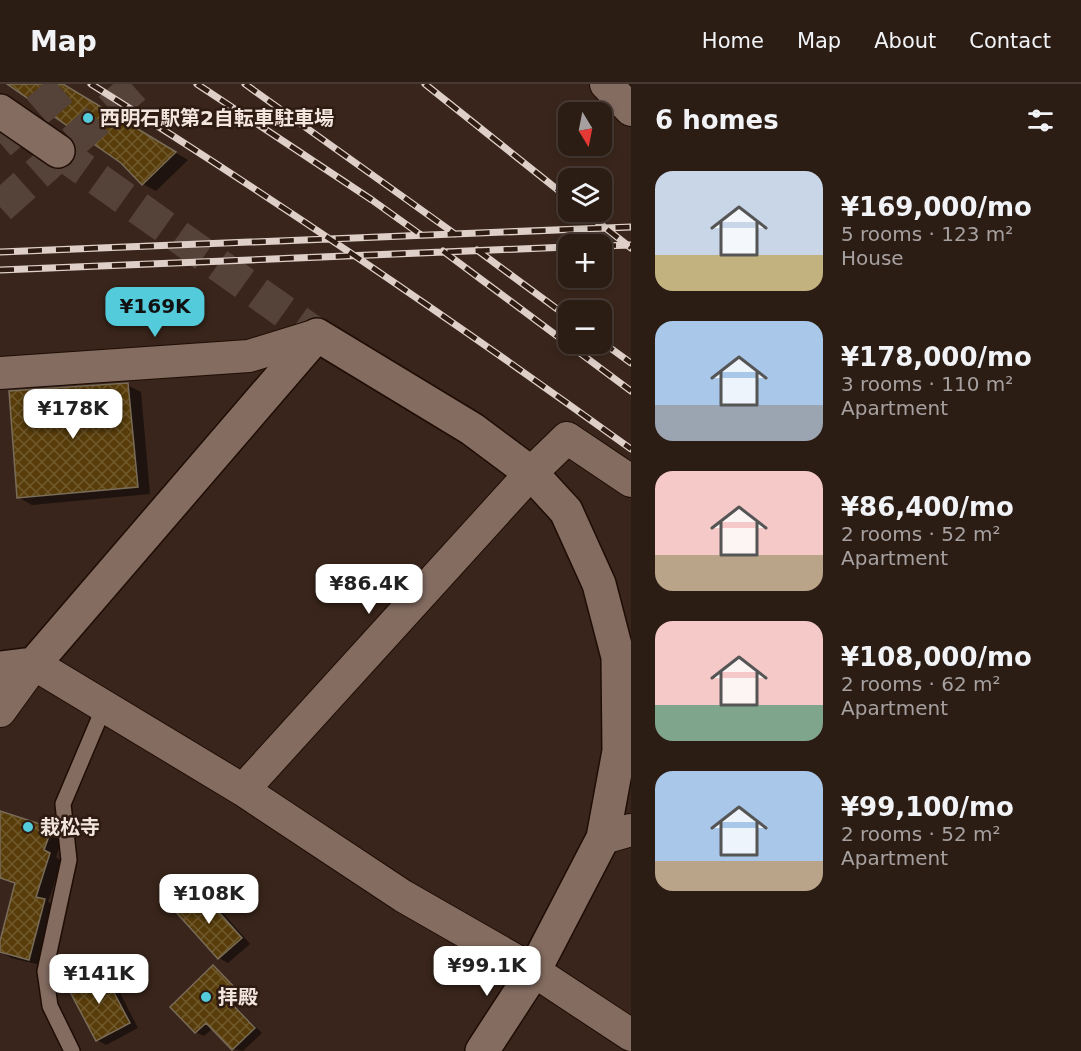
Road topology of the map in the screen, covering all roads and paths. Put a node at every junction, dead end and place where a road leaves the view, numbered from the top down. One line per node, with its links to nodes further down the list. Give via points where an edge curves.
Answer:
1 (606, 84): 2 (street)
2 (631, 110)
3 (0, 111): 4 (street)
4 (58, 151)
5 (317, 335): 6 (street, via 249,356); 7 (street, via 472,429); 9 (street)
6 (0, 373)
7 (531, 473): 8 (street, via 567,438); 13 (street); 14 (street, via 566,511 599,584 618,657)
8 (631, 481)
9 (34, 664): 10 (street); 11 (street); 12 (street)
10 (0, 668)
11 (104, 707): 13 (street); 17 (lane, via 63,804 69,860 45,971 50,1006)
12 (0, 711)
13 (243, 790): 15 (street, via 403,896)
14 (617, 834): 15 (street)
15 (534, 971): 16 (street); 18 (street)
16 (631, 1035)
17 (72, 1051)
18 (482, 1051)

